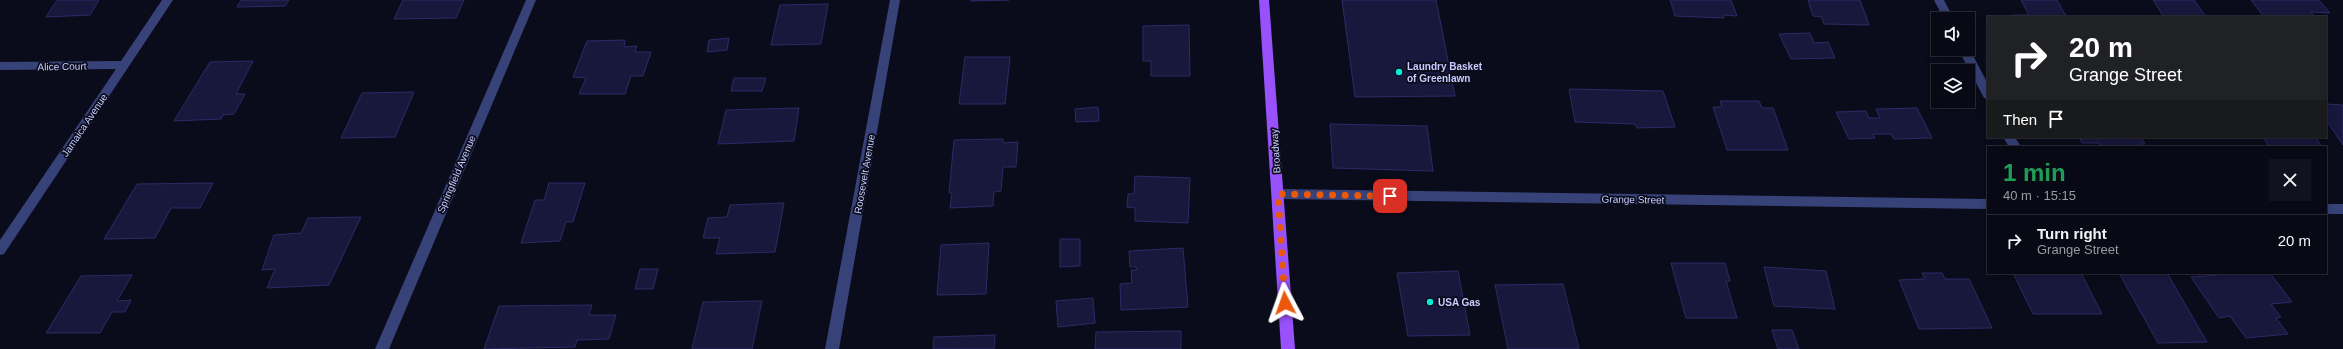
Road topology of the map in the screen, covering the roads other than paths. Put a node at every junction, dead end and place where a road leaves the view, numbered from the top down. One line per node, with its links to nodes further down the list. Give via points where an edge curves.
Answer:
1 (168, 0): 8 (street, Jamaica Avenue)
2 (531, 0): 16 (street, Springfield Avenue)
3 (895, 0): 17 (street, Roosevelt Avenue)
4 (1264, 0): 11 (main road, Broadway)
5 (1939, 0): 6 (street)
6 (1945, 12)
7 (1968, 56): 10 (street)
8 (124, 65): 9 (street, Alice Court); 15 (street, Jamaica Avenue)
9 (0, 66)
10 (1987, 93)
11 (1278, 194): 12 (street, Grange Street); 18 (main road, Broadway)
12 (1987, 204)
13 (2327, 209): 14 (street)
14 (2343, 209)
15 (0, 250)
16 (382, 349)
17 (832, 349)
18 (1288, 349)

